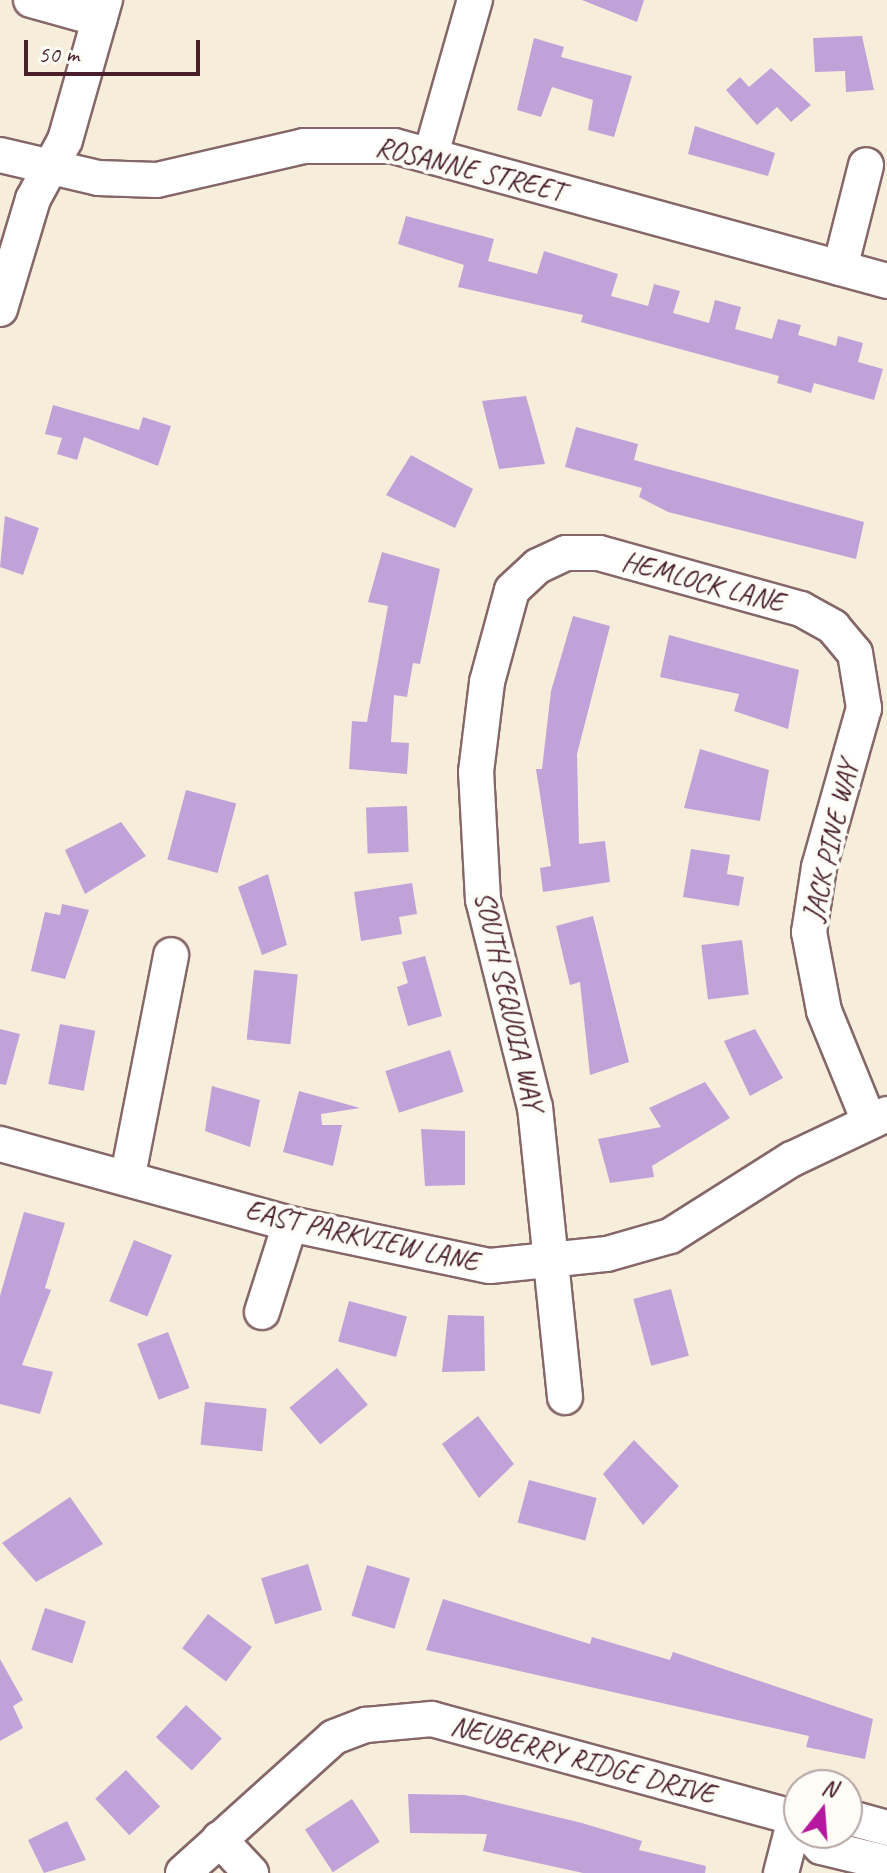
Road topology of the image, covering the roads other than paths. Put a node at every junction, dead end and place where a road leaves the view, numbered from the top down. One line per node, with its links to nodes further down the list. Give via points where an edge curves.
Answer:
1 (31, 0): 3 (street)
2 (475, 0): 4 (street)
3 (102, 10): 7 (street, via 65,140)
4 (431, 154): 7 (street, ROSANNE STREET, via 330,143 157,180); 8 (street, ROSANNE STREET)
5 (0, 155): 7 (street, ROSANNE STREET)
6 (866, 165): 8 (street)
7 (47, 167): 10 (street)
8 (840, 268): 9 (street, ROSANNE STREET)
9 (887, 281)
10 (0, 309)
11 (538, 566): 12 (street, HEMLOCK LANE, via 566,553 599,553 801,609 833,627); 18 (street, SOUTH SEQUOIA WAY, via 512,590 487,682 476,772 483,900 535,1108)
12 (855, 653): 14 (street, JACK PINE WAY, via 864,708 819,867 809,932 824,1011)
13 (171, 955): 16 (street)
14 (878, 1116): 18 (street, EAST PARKVIEW LANE, via 670,1236 607,1254)
15 (0, 1144): 16 (street, EAST PARKVIEW LANE)
16 (128, 1175): 17 (street, EAST PARKVIEW LANE)
17 (290, 1224): 18 (street, EAST PARKVIEW LANE, via 490,1266); 19 (street)
18 (550, 1260): 20 (street, SOUTH SEQUOIA WAY)
19 (262, 1312)
20 (565, 1397)
21 (783, 1819): 24 (street, NEUBERRY RIDGE DRIVE, via 432,1719 366,1725 334,1737)
22 (863, 1821): 23 (street)
23 (887, 1828)
24 (219, 1839): 28 (street, NEUBERRY RIDGE DRIVE); 29 (street)
25 (790, 1849): 30 (street)
26 (829, 1849): 27 (street, NEUBERRY RIDGE DRIVE)
27 (887, 1863)
28 (183, 1873)
29 (251, 1873)
30 (781, 1873)

